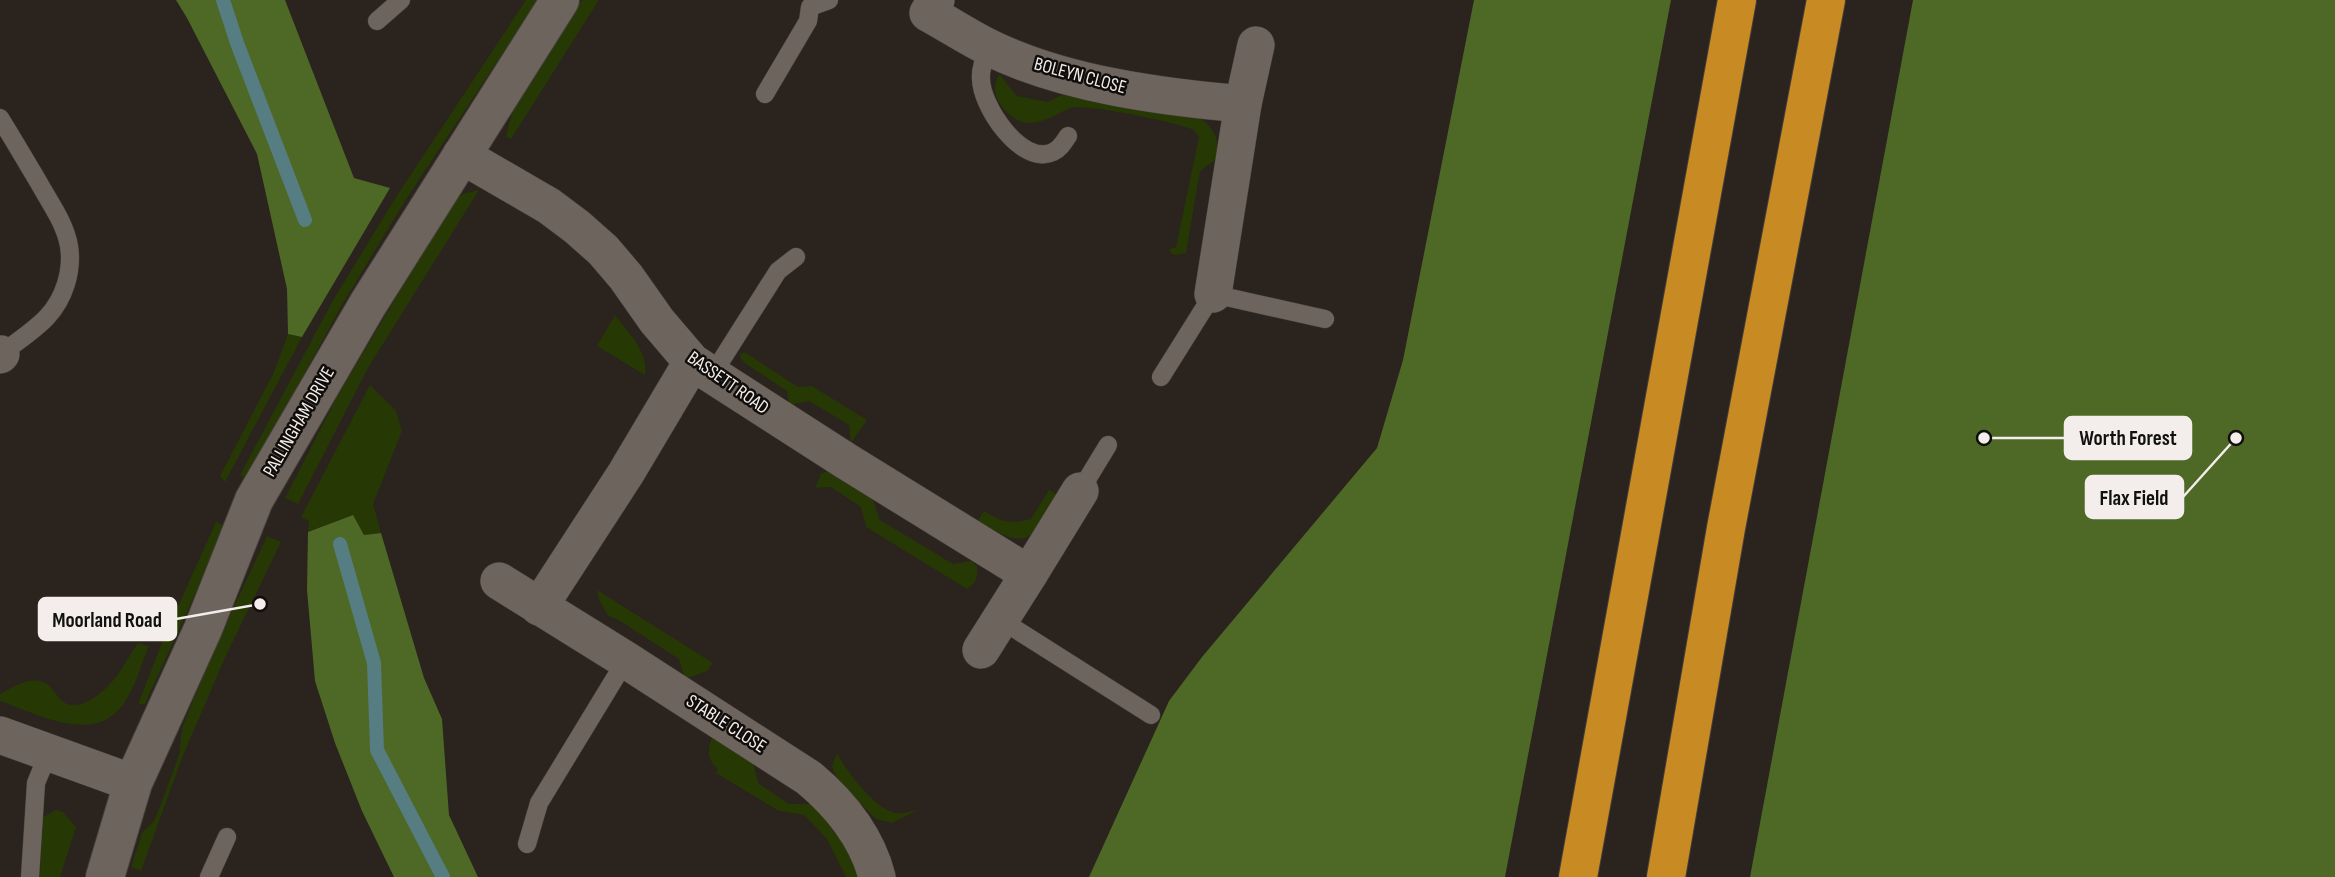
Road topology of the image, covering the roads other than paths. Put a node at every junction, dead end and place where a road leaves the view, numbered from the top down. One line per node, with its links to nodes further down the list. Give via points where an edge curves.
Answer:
1 (401, 0): 8 (lane)
2 (560, 0): 15 (street, PALLINGHAM DRIVE)
3 (829, 0): 6 (lane)
4 (1737, 0): 40 (highway)
5 (1826, 0): 41 (highway, via 1726,528)
6 (808, 3): 11 (lane, via 808,21)
7 (924, 4): 10 (street, BOLEYN CLOSE)
8 (377, 20)
9 (1256, 45): 12 (street)
10 (989, 48): 12 (street, BOLEYN CLOSE, via 1058,73 1185,99); 14 (lane, via 981,79 983,96 996,120 1035,153 1054,152)
11 (765, 94)
12 (1243, 104): 17 (street)
13 (0, 118): 19 (lane, via 54,209 69,247 69,269 58,303)
14 (1068, 136)
15 (461, 155): 20 (street, BASSETT ROAD, via 578,227 603,250 657,321); 33 (street, PALLINGHAM DRIVE, via 254,500 203,629)
16 (796, 257): 20 (lane, via 778,271)
17 (1213, 294): 18 (lane); 21 (lane)
18 (1325, 319)
19 (0, 354)
20 (702, 369): 24 (street, BASSETT ROAD); 26 (street, via 626,473)
21 (1161, 377)
22 (1108, 445): 23 (lane)
23 (1080, 491): 24 (street)
24 (1029, 574): 27 (street)
25 (499, 581): 26 (street, STABLE CLOSE)
26 (539, 607): 29 (street, STABLE CLOSE)
27 (1000, 620): 28 (street); 30 (lane)
28 (981, 650)
29 (626, 660): 35 (lane, via 539,803); 39 (street, STABLE CLOSE, via 826,792 865,845)
30 (1151, 715)
31 (0, 736): 32 (street)
32 (48, 754): 33 (street); 36 (lane, via 36,783)
33 (133, 783): 37 (street, PALLINGHAM DRIVE)
34 (227, 838): 38 (lane)
35 (527, 844)
36 (30, 877)
37 (105, 877)
38 (209, 877)
39 (877, 877)
40 (1578, 877)
41 (1666, 877)

